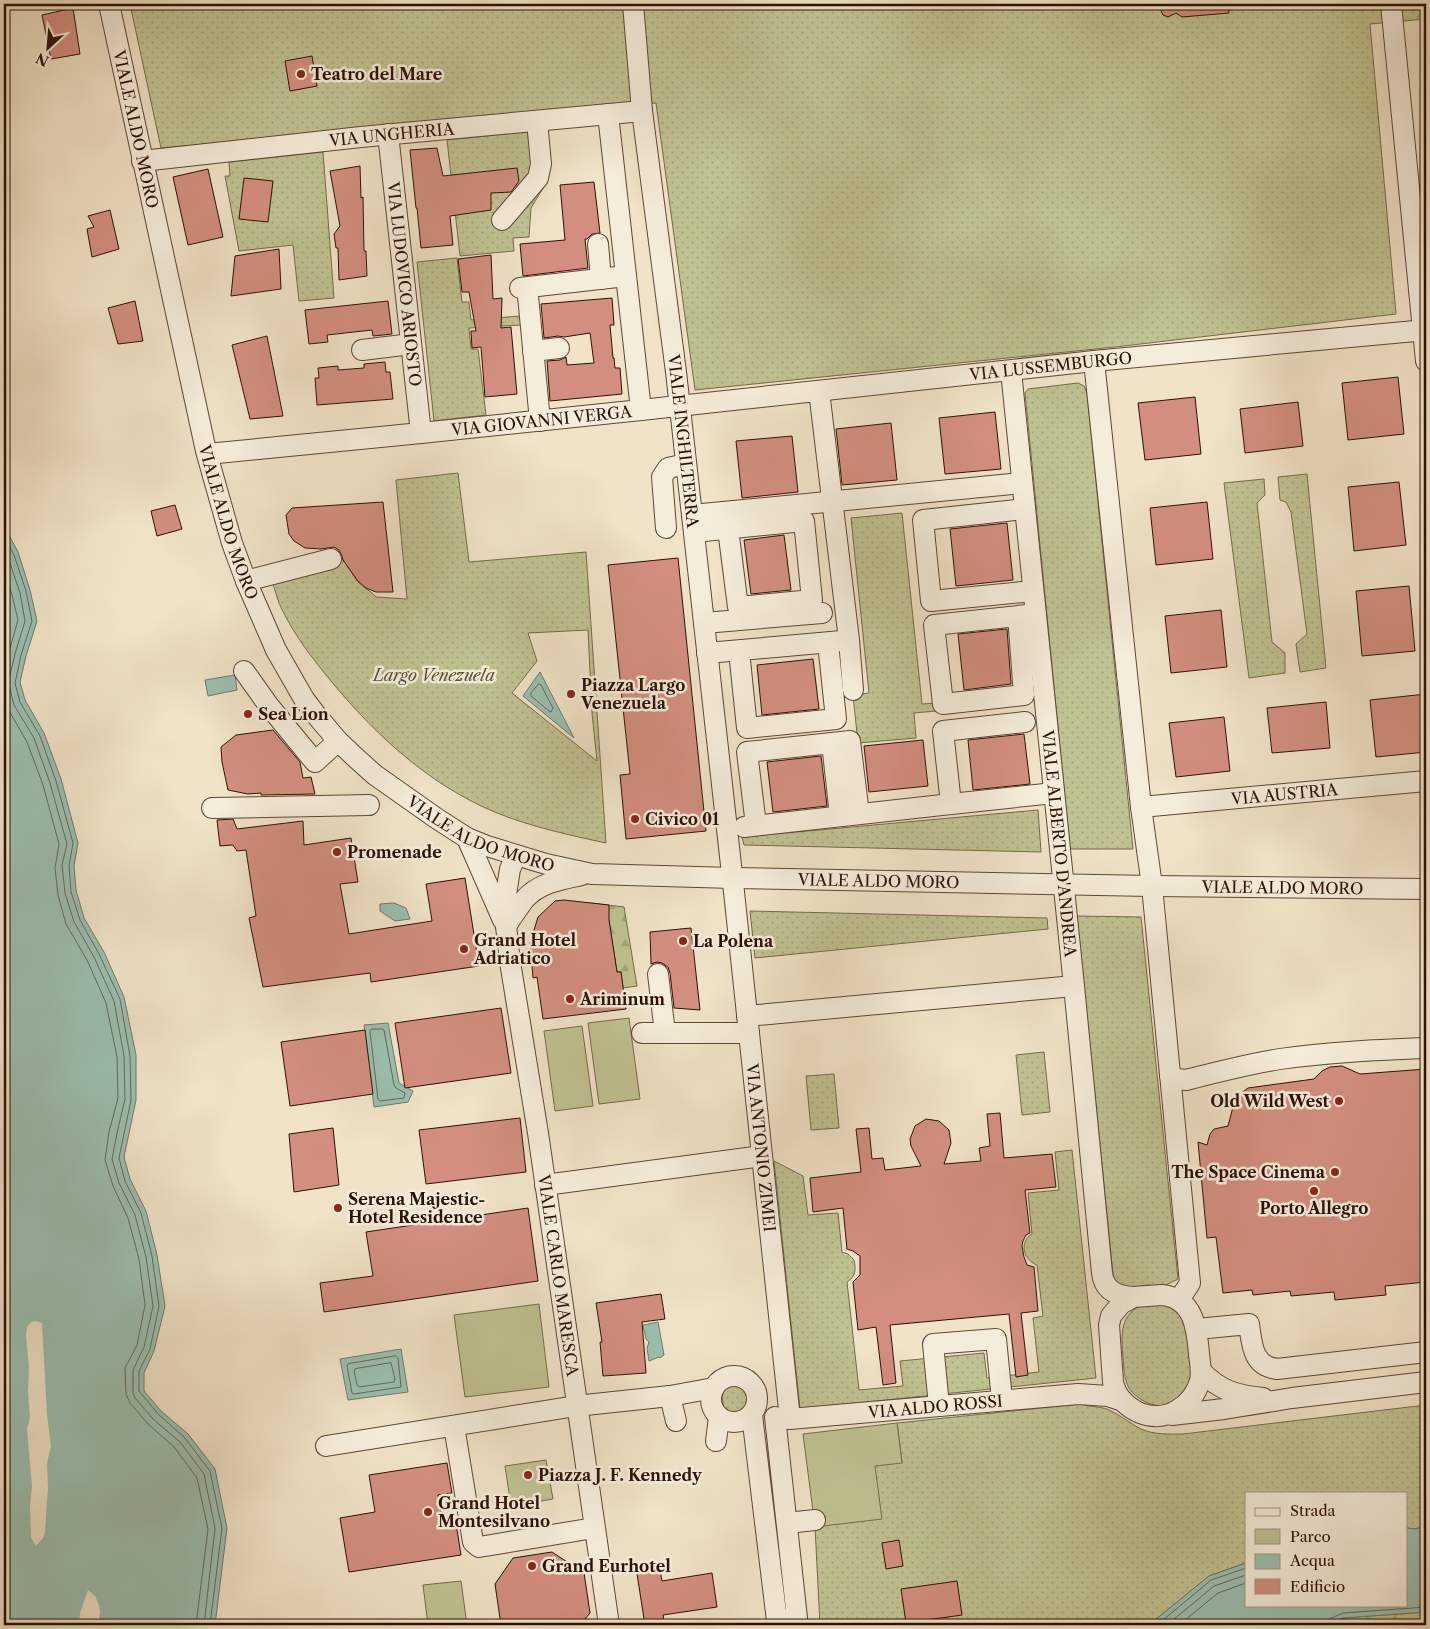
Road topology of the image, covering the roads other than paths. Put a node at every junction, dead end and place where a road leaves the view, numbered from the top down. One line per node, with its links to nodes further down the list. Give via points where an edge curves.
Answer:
1 (109, 4): 8 (street, VIALE ALDO MORO)
2 (633, 4): 4 (street, VIALE INGHILTERRA)
3 (1391, 4): 13 (street)
4 (642, 111): 5 (street, VIA UNGHERIA); 22 (street, VIALE INGHILTERRA)
5 (608, 114): 6 (street, VIA UNGHERIA); 11 (street, VIA GIOVANNI VERGA)
6 (537, 122): 7 (street, VIA UNGHERIA); 9 (street, via 541,164 538,178)
7 (388, 134): 8 (street, VIA UNGHERIA); 14 (street, VIA LUDOVICO ARIOSTO)
8 (142, 161): 26 (street, VIALE ALDO MORO)
9 (502, 220)
10 (598, 244): 12 (street)
11 (626, 276): 12 (street); 23 (street, VIA GIOVANNI VERGA)
12 (601, 278): 17 (street, via 524,292)
13 (1425, 330): 18 (street); 19 (street, VIA LUSSEMBURGO)
14 (411, 344): 16 (street); 25 (street, VIA LUDOVICO ARIOSTO)
15 (559, 348): 17 (street)
16 (362, 350)
17 (533, 351): 24 (street)
18 (1426, 360)
19 (1094, 361): 20 (street, VIA LUSSEMBURGO); 54 (street)
20 (1010, 370): 21 (street, VIA LUSSEMBURGO); 28 (street, VIALE ALBERTO D'ANDREA)
21 (818, 391): 22 (street, VIA LUSSEMBURGO); 29 (street)
22 (680, 406): 23 (street, VIA LUSSEMBURGO); 27 (street, VIALE INGHILTERRA)
23 (641, 410): 24 (street, VIA GIOVANNI VERGA)
24 (540, 420): 25 (street, VIA GIOVANNI VERGA)
25 (421, 433): 26 (street, VIA GIOVANNI VERGA)
26 (207, 454): 35 (street, VIALE ALDO MORO)
27 (686, 464): 31 (street, VIALE INGHILTERRA); 32 (street, via 668,468 662,477)
28 (1022, 483): 29 (street); 30 (street, VIALE ALBERTO D'ANDREA)
29 (832, 501): 31 (street); 42 (street)
30 (1025, 509): 36 (street, VIALE ALBERTO D'ANDREA); 37 (street, via 923,520)
31 (693, 523): 33 (street); 40 (street, VIALE INGHILTERRA)
32 (666, 528)
33 (728, 529): 33 (street, via 804,521 812,600 738,607)
34 (330, 559): 35 (street)
35 (246, 582): 49 (street, VIALE ALDO MORO, via 294,682)
36 (1033, 591): 37 (street); 39 (street, VIALE ALBERTO D'ANDREA)
37 (932, 601): 41 (street)
38 (822, 614): 40 (street)
39 (1027, 616): 41 (street); 41 (street, via 1024,695 943,704); 52 (street, VIALE ALBERTO D'ANDREA)
40 (704, 624): 45 (street, VIALE INGHILTERRA)
41 (934, 625)
42 (849, 640): 43 (street); 47 (street)
43 (828, 643): 44 (street); 44 (street, via 836,719 748,728)
44 (739, 650): 45 (street)
45 (707, 653): 58 (street, VIALE INGHILTERRA)
46 (244, 671): 49 (street, via 315,762)
47 (853, 690)
48 (1025, 722): 53 (street, via 943,731)
49 (338, 741): 51 (street, VIALE ALDO MORO)
50 (1426, 781): 54 (street, VIA AUSTRIA)
51 (386, 783): 55 (street, via 366,808); 59 (street, VIALE ALDO MORO)
52 (1054, 793): 53 (street); 63 (street, VIALE ALBERTO D'ANDREA)
53 (951, 804): 56 (street)
54 (1141, 807): 64 (street)
55 (212, 808)
56 (850, 815): 57 (street); 57 (street, via 850,741 747,752)
57 (756, 826): 58 (street)
58 (727, 828): 62 (street, VIALE INGHILTERRA)
59 (467, 838): 60 (street, VIALE ALDO MORO); 66 (street, VIALE CARLO MARESCA)
60 (516, 856): 61 (street, VIALE ALDO MORO); 66 (street, VIALE CARLO MARESCA, via 510,869 506,895)
61 (592, 874): 62 (street, VIALE ALDO MORO); 66 (street, via 558,880 540,888 525,898)
62 (733, 878): 63 (street, VIALE ALDO MORO); 69 (street, VIA ANTONIO ZIMEI)
63 (1064, 885): 64 (street, VIALE ALDO MORO); 68 (street, VIALE ALBERTO D'ANDREA)
64 (1152, 886): 65 (street, VIALE ALDO MORO); 71 (street)
65 (1426, 889)
66 (506, 926): 73 (street, VIALE CARLO MARESCA)
67 (658, 974): 69 (street, via 656,1033)
68 (1074, 986): 69 (street); 74 (street, VIALE ALBERTO D'ANDREA, via 1103,1278 1114,1293)
69 (748, 1025): 72 (street, VIA ANTONIO ZIMEI)
70 (1426, 1048): 71 (street, via 1279,1059 1186,1080)
71 (1170, 1075): 75 (street, via 1190,1283)
72 (762, 1156): 73 (street); 93 (street, VIA ANTONIO ZIMEI)
73 (545, 1185): 88 (street, VIALE CARLO MARESCA)
74 (1133, 1297): 75 (street, via 1162,1295); 79 (street, via 1118,1306 1110,1320)
75 (1179, 1300): 76 (street)
76 (1197, 1329): 77 (street, via 1249,1324 1257,1358 1268,1368 1277,1369); 78 (street)
77 (1426, 1352)
78 (1201, 1371): 86 (street, via 1225,1390); 92 (street, via 1198,1386 1187,1404)
79 (1112, 1372): 83 (street, VIA ALDO ROSSI, via 1103,1381); 87 (street, via 1115,1390)
80 (1426, 1382): 86 (street)
81 (753, 1384): 82 (street, via 740,1376 732,1376 718,1382); 91 (street, via 758,1403); 93 (street)
82 (714, 1388): 84 (street); 90 (street, via 711,1400)
83 (1078, 1394): 85 (street, VIA ALDO ROSSI); 87 (street, VIA ALDO ROSSI, via 1108,1396)
84 (670, 1396): 88 (street); 90 (street, via 692,1400); 94 (street)
85 (1002, 1400): 89 (street, VIA ALDO ROSSI); 89 (street, via 996,1340 933,1344)
86 (1280, 1400): 92 (street)
87 (1123, 1401): 92 (street, via 1142,1414)
88 (576, 1406): 95 (street); 100 (street, VIALE CARLO MARESCA)
89 (939, 1406): 93 (street, VIA ALDO ROSSI)
90 (717, 1414): 91 (street, via 732,1422 740,1422); 96 (street)
91 (752, 1415): 93 (street, VIA ALDO ROSSI); 99 (street, VIA ANTONIO ZIMEI, via 777,1621 797,1618)
92 (1167, 1415)
93 (783, 1418): 99 (street, VIA ANTONIO ZIMEI)
94 (676, 1421)
95 (454, 1426): 97 (street); 100 (street, via 473,1542 479,1547)
96 (716, 1441)
97 (326, 1446)
98 (815, 1520): 99 (street)
99 (787, 1523)
100 (594, 1528): 101 (street, VIALE CARLO MARESCA)
101 (609, 1625)

